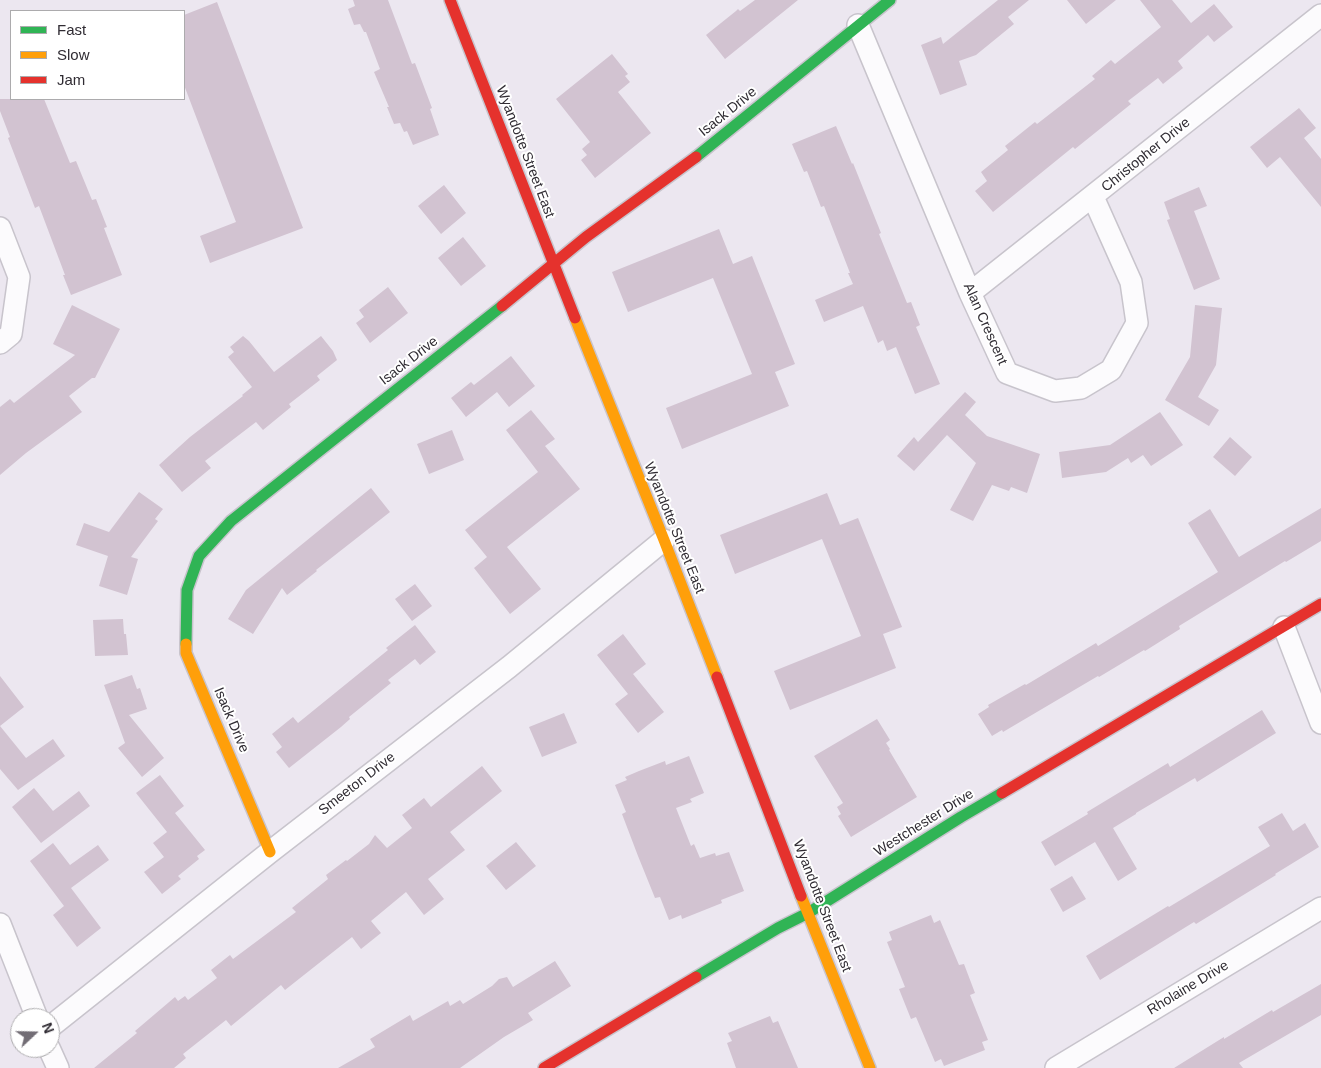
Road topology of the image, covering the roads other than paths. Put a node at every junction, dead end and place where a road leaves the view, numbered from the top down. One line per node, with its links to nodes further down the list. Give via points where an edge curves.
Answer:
1 (450, 0): 7 (street, Wyandotte Street East)
2 (890, 0): 4 (street, Isack Drive)
3 (1321, 15): 5 (street, Christopher Drive)
4 (858, 25): 7 (street, Isack Drive, via 700,154); 8 (street, Alan Crescent)
5 (1093, 197): 8 (street, Christopher Drive); 8 (street, Alan Crescent, via 1131,282 1137,323 1111,370 1081,388 1055,391 1007,373)
6 (0, 228): 9 (street, via 19,277 11,334)
7 (553, 265): 10 (street, Wyandotte Street East); 14 (street, Isack Drive, via 231,520 199,556 187,590 186,654)
8 (970, 293)
9 (0, 343)
10 (664, 540): 14 (street, Smeeton Drive, via 509,668); 16 (street, Wyandotte Street East)
11 (1321, 604): 12 (street, Westchester Drive)
12 (1284, 627): 13 (street); 16 (street, Westchester Drive, via 961,817)
13 (1321, 723)
14 (270, 852): 19 (street, Smeeton Drive)
15 (1321, 908): 22 (street, Rholaine Drive)
16 (808, 914): 20 (street, Westchester Drive, via 772,932); 21 (street, Wyandotte Street East)
17 (0, 924): 18 (street)
18 (34, 1008)
19 (60, 1019)
20 (544, 1068)
21 (870, 1068)
22 (1056, 1068)

